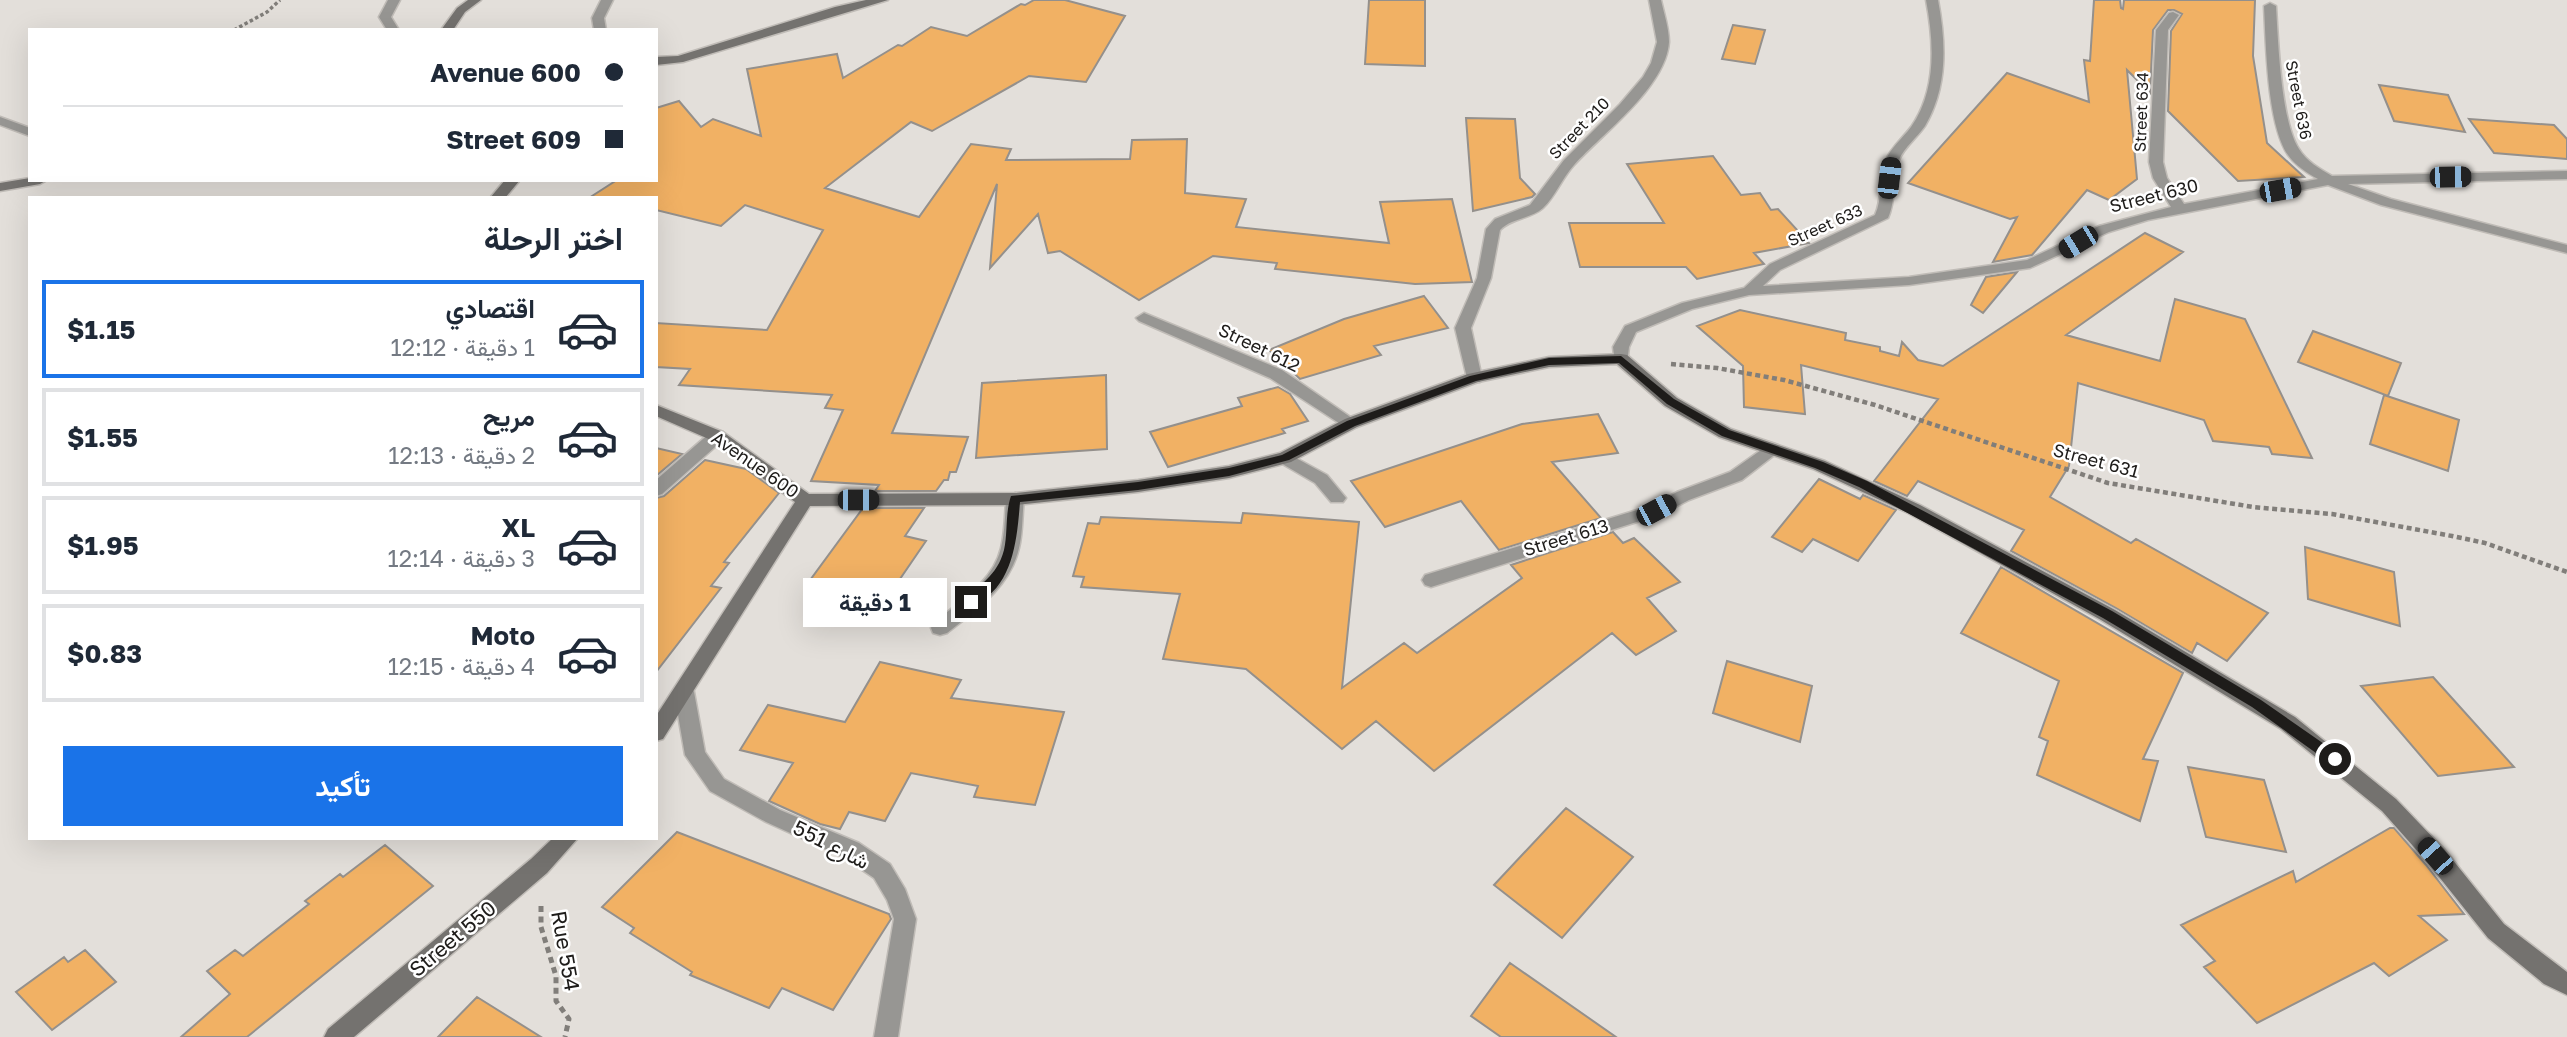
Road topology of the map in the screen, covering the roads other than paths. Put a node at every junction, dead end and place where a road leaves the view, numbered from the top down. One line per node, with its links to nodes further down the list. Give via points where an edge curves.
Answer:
1 (394, 0): 9 (street, via 385,17)
2 (475, 0): 10 (main road)
3 (607, 0): 11 (street, via 598,18)
4 (883, 0): 12 (main road, via 808,17)
5 (1655, 0): 28 (street, Street 210, via 1662,47 1650,73 1617,117 1570,161 1535,208 1493,229 1484,278 1463,328)
6 (1932, 0): 25 (street, Street 633, via 1939,54 1935,87 1925,115 1892,159 1888,204 1881,218 1775,267)
7 (2270, 6): 18 (street, Street 636, via 2273,59 2288,147)
8 (2173, 15): 23 (street, Street 634, via 2162,30 2157,162 2160,178)
9 (392, 28)
10 (448, 28)
11 (600, 28)
12 (679, 59): 13 (main road); 14 (main road)
13 (658, 61)
14 (658, 73)
15 (0, 121): 16 (street)
16 (28, 131)
17 (2567, 175): 18 (street, Street 630)
18 (2331, 180): 23 (street, Street 630); 24 (street, Street 636, via 2376,199)
19 (29, 182): 21 (main road)
20 (511, 182): 22 (main road)
21 (0, 187)
22 (499, 196)
23 (2179, 208): 25 (street, Street 630, via 2119,223 2030,264 1909,281)
24 (2567, 249)
25 (1749, 291): 27 (street, Street 630, via 1687,306 1630,329)
26 (1144, 318): 30 (street, Street 612, via 1276,374)
27 (1621, 359): 28 (main road, Avenue 600, via 1549,362); 32 (main road, via 1671,402 1726,433)
28 (1474, 378): 30 (main road, Avenue 600)
29 (658, 411): 31 (main road, Avenue 600)
30 (1351, 423): 33 (main road, Avenue 600)
31 (718, 436): 34 (street); 37 (main road, Avenue 600)
32 (1771, 449): 38 (street, Street 613, via 1736,476 1656,510); 43 (main road, via 1819,465 1914,509 2108,614 2288,723 2389,805 2496,931)
33 (1285, 458): 35 (street, via 1321,479); 36 (main road, Avenue 600, via 1190,478)
34 (658, 488)
35 (1337, 498)
36 (1015, 499): 37 (main road, Avenue 600); 39 (street, via 1004,565 990,586)
37 (805, 500): 40 (main road)
38 (1431, 580)
39 (940, 628)
40 (684, 692): 41 (main road); 45 (street, شارع 551, via 695,755 717,785 851,850 881,871 897,896 905,919)
41 (658, 730)
42 (566, 840): 44 (main road, Street 550)
43 (2567, 984)
44 (335, 1037)
45 (886, 1037)

